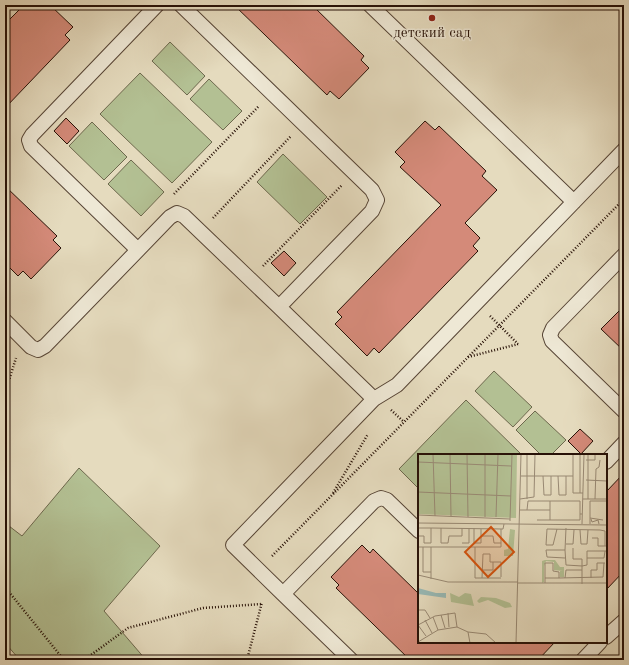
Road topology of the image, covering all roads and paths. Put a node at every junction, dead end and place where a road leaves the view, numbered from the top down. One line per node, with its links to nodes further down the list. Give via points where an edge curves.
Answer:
1 (158, 5): 12 (lane, via 29,140 32,146)
2 (181, 5): 4 (lane)
3 (370, 5): 10 (lane)
4 (272, 93): 5 (lane); 8 (path)
5 (304, 124): 7 (lane); 11 (path)
6 (624, 150): 10 (lane)
7 (354, 172): 14 (path); 15 (lane, via 372,190 377,200 372,211)
8 (173, 195)
9 (624, 199): 18 (path)
10 (574, 202): 22 (lane, via 397,385)
11 (200, 231): 12 (lane, via 177,213); 14 (lane)
12 (138, 250): 19 (lane, via 45,346 38,350 31,347)
13 (624, 255): 24 (lane, via 553,328 550,335 552,341)
14 (250, 280): 15 (lane)
15 (279, 307): 22 (lane)
16 (485, 311): 18 (path)
17 (5, 321): 19 (lane)
18 (500, 325): 20 (path); 20 (path, via 518,344)
19 (23, 338): 21 (path)
20 (468, 357): 25 (path)
21 (5, 393)
22 (374, 399): 31 (lane, via 233,545)
23 (390, 408): 25 (path)
24 (624, 411)
25 (404, 422): 29 (path)
26 (370, 431): 29 (path)
27 (624, 443): 28 (lane)
28 (607, 461)
29 (330, 497): 31 (path)
30 (418, 530): 33 (lane, via 386,500 381,498 374,501)
31 (263, 575): 33 (lane); 34 (path)
32 (5, 587): 38 (path)
33 (283, 594): 41 (lane)
34 (262, 604): 39 (path, via 203,608 128,628); 40 (path)
35 (624, 620): 36 (lane)
36 (607, 636)
37 (599, 643): 42 (lane)
38 (64, 660)
39 (84, 660)
40 (247, 660)
41 (351, 660)
42 (583, 660)

